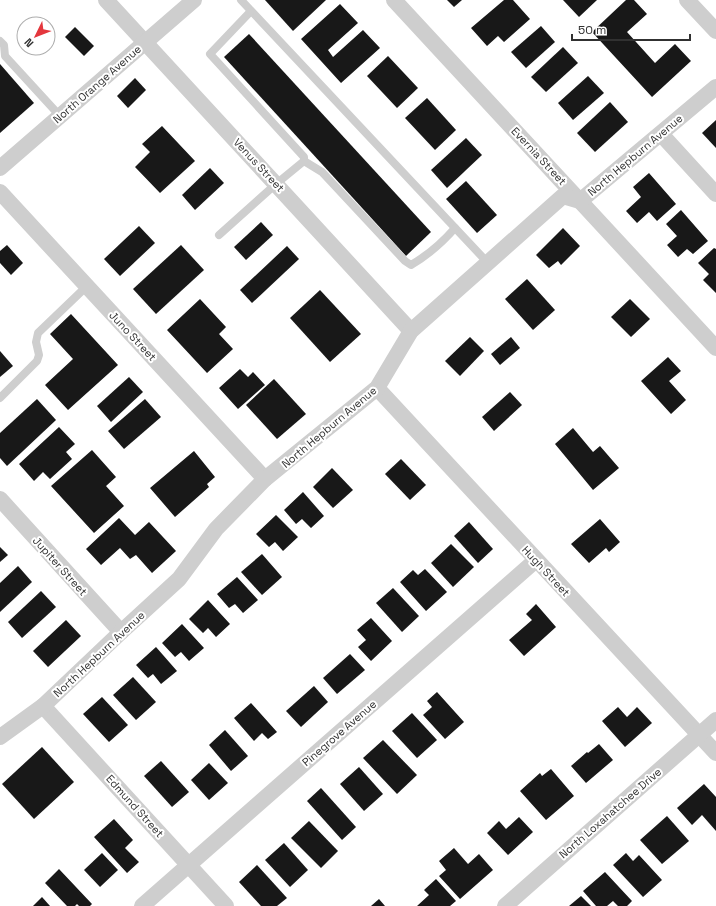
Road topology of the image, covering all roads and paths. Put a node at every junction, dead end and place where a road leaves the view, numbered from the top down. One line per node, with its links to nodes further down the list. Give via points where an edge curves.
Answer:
1 (106, 0): 9 (street, Venus Street)
2 (194, 0): 9 (street, North Orange Avenue)
3 (241, 0): 6 (lane)
4 (394, 0): 18 (street, Evernia Street)
5 (688, 0): 7 (street)
6 (251, 11): 13 (lane, via 210,54 304,157); 19 (lane)
7 (716, 31)
8 (0, 41): 11 (lane, via 4,45 5,56)
9 (145, 42): 11 (street, North Orange Avenue); 15 (street, Venus Street)
10 (716, 87): 12 (street, North Hepburn Avenue)
11 (60, 116): 14 (street, North Orange Avenue)
12 (661, 134): 17 (street); 18 (street, North Hepburn Avenue)
13 (304, 161): 15 (lane); 19 (lane, via 322,172 411,265 447,238)
14 (0, 168)
15 (276, 184): 20 (lane); 23 (street, Venus Street)
16 (0, 192): 22 (street, Juno Street)
17 (716, 194)
18 (580, 201): 21 (street, North Hepburn Avenue, via 563,196); 24 (street, Evernia Street)
19 (455, 228): 21 (lane)
20 (220, 235)
21 (488, 263): 23 (street, North Hepburn Avenue)
22 (87, 286): 26 (lane, via 38,333 37,361); 27 (street, Juno Street)
23 (411, 331): 25 (street, North Hepburn Avenue)
24 (716, 348)
25 (376, 388): 27 (street, North Hepburn Avenue); 29 (street, Hugh Street)
26 (0, 398)
27 (265, 479): 30 (street, North Hepburn Avenue, via 216,529 179,579)
28 (0, 500): 30 (street, Jupiter Street)
29 (536, 560): 33 (street, Hugh Street); 36 (street, Pinegrove Avenue)
30 (121, 632): 31 (street, North Hepburn Avenue)
31 (44, 706): 34 (street, North Hepburn Avenue); 36 (street, Edmund Street)
32 (716, 720): 33 (street, North Loxahatchee Drive)
33 (699, 735): 35 (street, Hugh Street); 39 (street, North Loxahatchee Drive)
34 (0, 737)
35 (716, 753)
36 (188, 865): 37 (street, Pinegrove Avenue); 38 (street, Edmund Street)
37 (142, 906)
38 (226, 906)
39 (505, 906)

